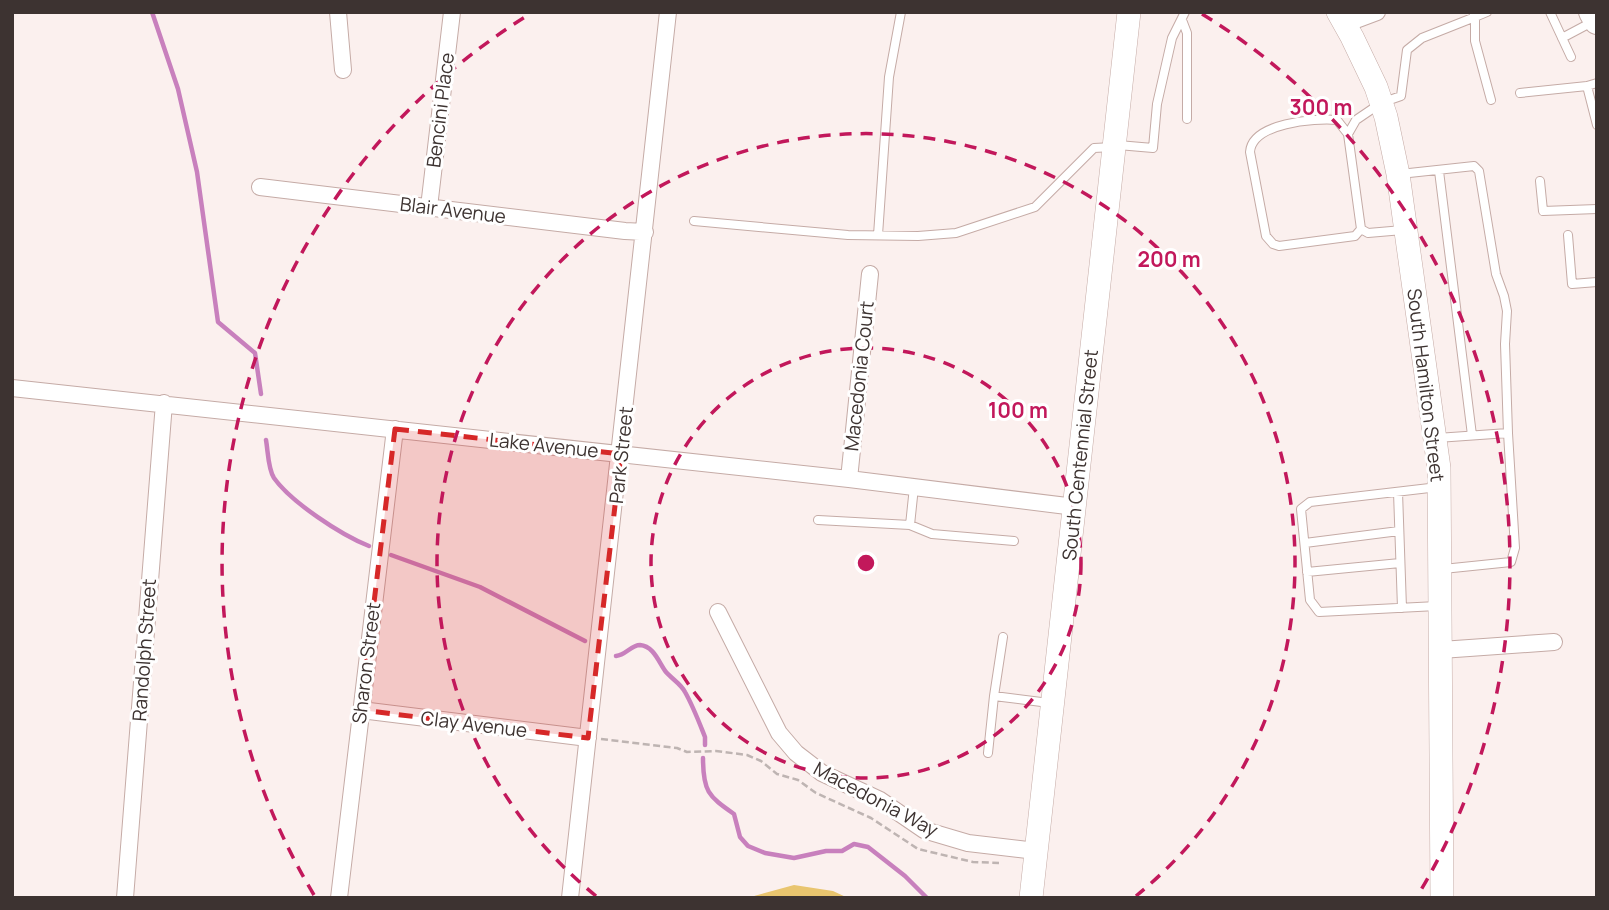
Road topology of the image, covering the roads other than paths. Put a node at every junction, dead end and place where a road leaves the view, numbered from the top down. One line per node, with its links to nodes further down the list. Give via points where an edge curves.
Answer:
1 (338, 12): 16 (street)
2 (452, 12): 30 (street, Bencini Place)
3 (668, 12): 35 (street, Park Street)
4 (901, 12): 36 (lane, via 889,77)
5 (1129, 12): 25 (street, South Centennial Street)
6 (1377, 12): 12 (street)
7 (1487, 12): 10 (lane)
8 (1550, 12): 14 (lane)
9 (1592, 12): 13 (main road)
10 (1474, 15): 20 (lane, via 1475,41); 21 (lane, via 1422,38 1407,50 1401,96)
11 (1184, 16): 22 (lane); 25 (lane, via 1172,38 1157,104 1153,148)
12 (1341, 18): 21 (street, South Hamilton Street)
13 (1596, 20): 14 (lane)
14 (1562, 38): 15 (lane)
15 (1572, 57)
16 (343, 71)
17 (1597, 83): 18 (lane)
18 (1587, 86): 19 (lane); 23 (lane)
19 (1520, 93)
20 (1491, 100)
21 (1381, 103): 24 (lane, via 1356,120); 27 (street, South Hamilton Street)
22 (1188, 119)
23 (1597, 125)
24 (1348, 134): 33 (lane); 33 (lane, via 1338,120 1283,125 1256,136 1250,152 1266,236 1273,244 1355,236)
25 (1116, 146): 36 (lane, via 1094,148 1035,206 956,233); 51 (street, South Centennial Street)
26 (1439, 171): 27 (lane); 43 (lane, via 1474,166 1479,171 1496,274 1507,311); 44 (lane)
27 (1398, 174): 34 (street, South Hamilton Street)
28 (1540, 181): 31 (lane, via 1543,212)
29 (261, 187): 30 (street, Blair Avenue)
30 (429, 207): 35 (street, Blair Avenue)
31 (1597, 209)
32 (694, 221): 36 (lane)
33 (1361, 229): 34 (lane, via 1368,233)
34 (1406, 230): 45 (street, South Hamilton Street)
35 (645, 232): 46 (street, Park Street)
36 (878, 235)
37 (1568, 235): 39 (lane, via 1572,284)
38 (870, 274): 47 (street, Macedonia Court)
39 (1597, 282)
40 (12, 388): 41 (street, Lake Avenue)
41 (163, 403): 42 (street, Lake Avenue); 72 (street, Randolph Street)
42 (395, 429): 46 (street, Lake Avenue); 68 (street, Sharon Street)
43 (1508, 433): 44 (lane); 58 (lane, via 1515,548 1511,562)
44 (1472, 435): 45 (lane)
45 (1435, 438): 49 (street, South Hamilton Street)
46 (621, 454): 47 (street, Lake Avenue); 69 (street, Park Street)
47 (849, 478): 48 (street, Lake Avenue)
48 (914, 487): 51 (street, Lake Avenue); 53 (lane)
49 (1439, 487): 50 (lane); 58 (street, South Hamilton Street)
50 (1398, 492): 54 (lane); 56 (lane, via 1310,502 1301,509)
51 (1074, 507): 67 (street, South Centennial Street)
52 (818, 520): 53 (lane)
53 (910, 526): 55 (lane, via 932,534)
54 (1399, 531): 56 (lane); 57 (lane)
55 (1014, 541)
56 (1305, 543): 59 (lane)
57 (1400, 563): 59 (lane); 61 (lane)
58 (1440, 569): 60 (street, South Hamilton Street)
59 (1307, 572): 61 (lane, via 1310,600 1319,612)
60 (1440, 606): 61 (lane); 65 (street, South Hamilton Street)
61 (1402, 608)
62 (718, 612): 71 (street, Macedonia Way, via 779,733 796,753 822,773 880,800 925,830)
63 (1003, 637): 66 (lane)
64 (1554, 642): 65 (street)
65 (1441, 650): 76 (street, South Hamilton Street)
66 (994, 696): 67 (lane); 70 (lane)
67 (1052, 704): 71 (street, South Centennial Street)
68 (361, 710): 69 (street, Clay Avenue); 73 (street, Sharon Street)
69 (588, 738): 74 (street, Park Street)
70 (988, 752)
71 (1035, 859): 75 (street, South Centennial Street)
72 (125, 898)
73 (338, 898)
74 (570, 898)
75 (1031, 898)
76 (1442, 898)

